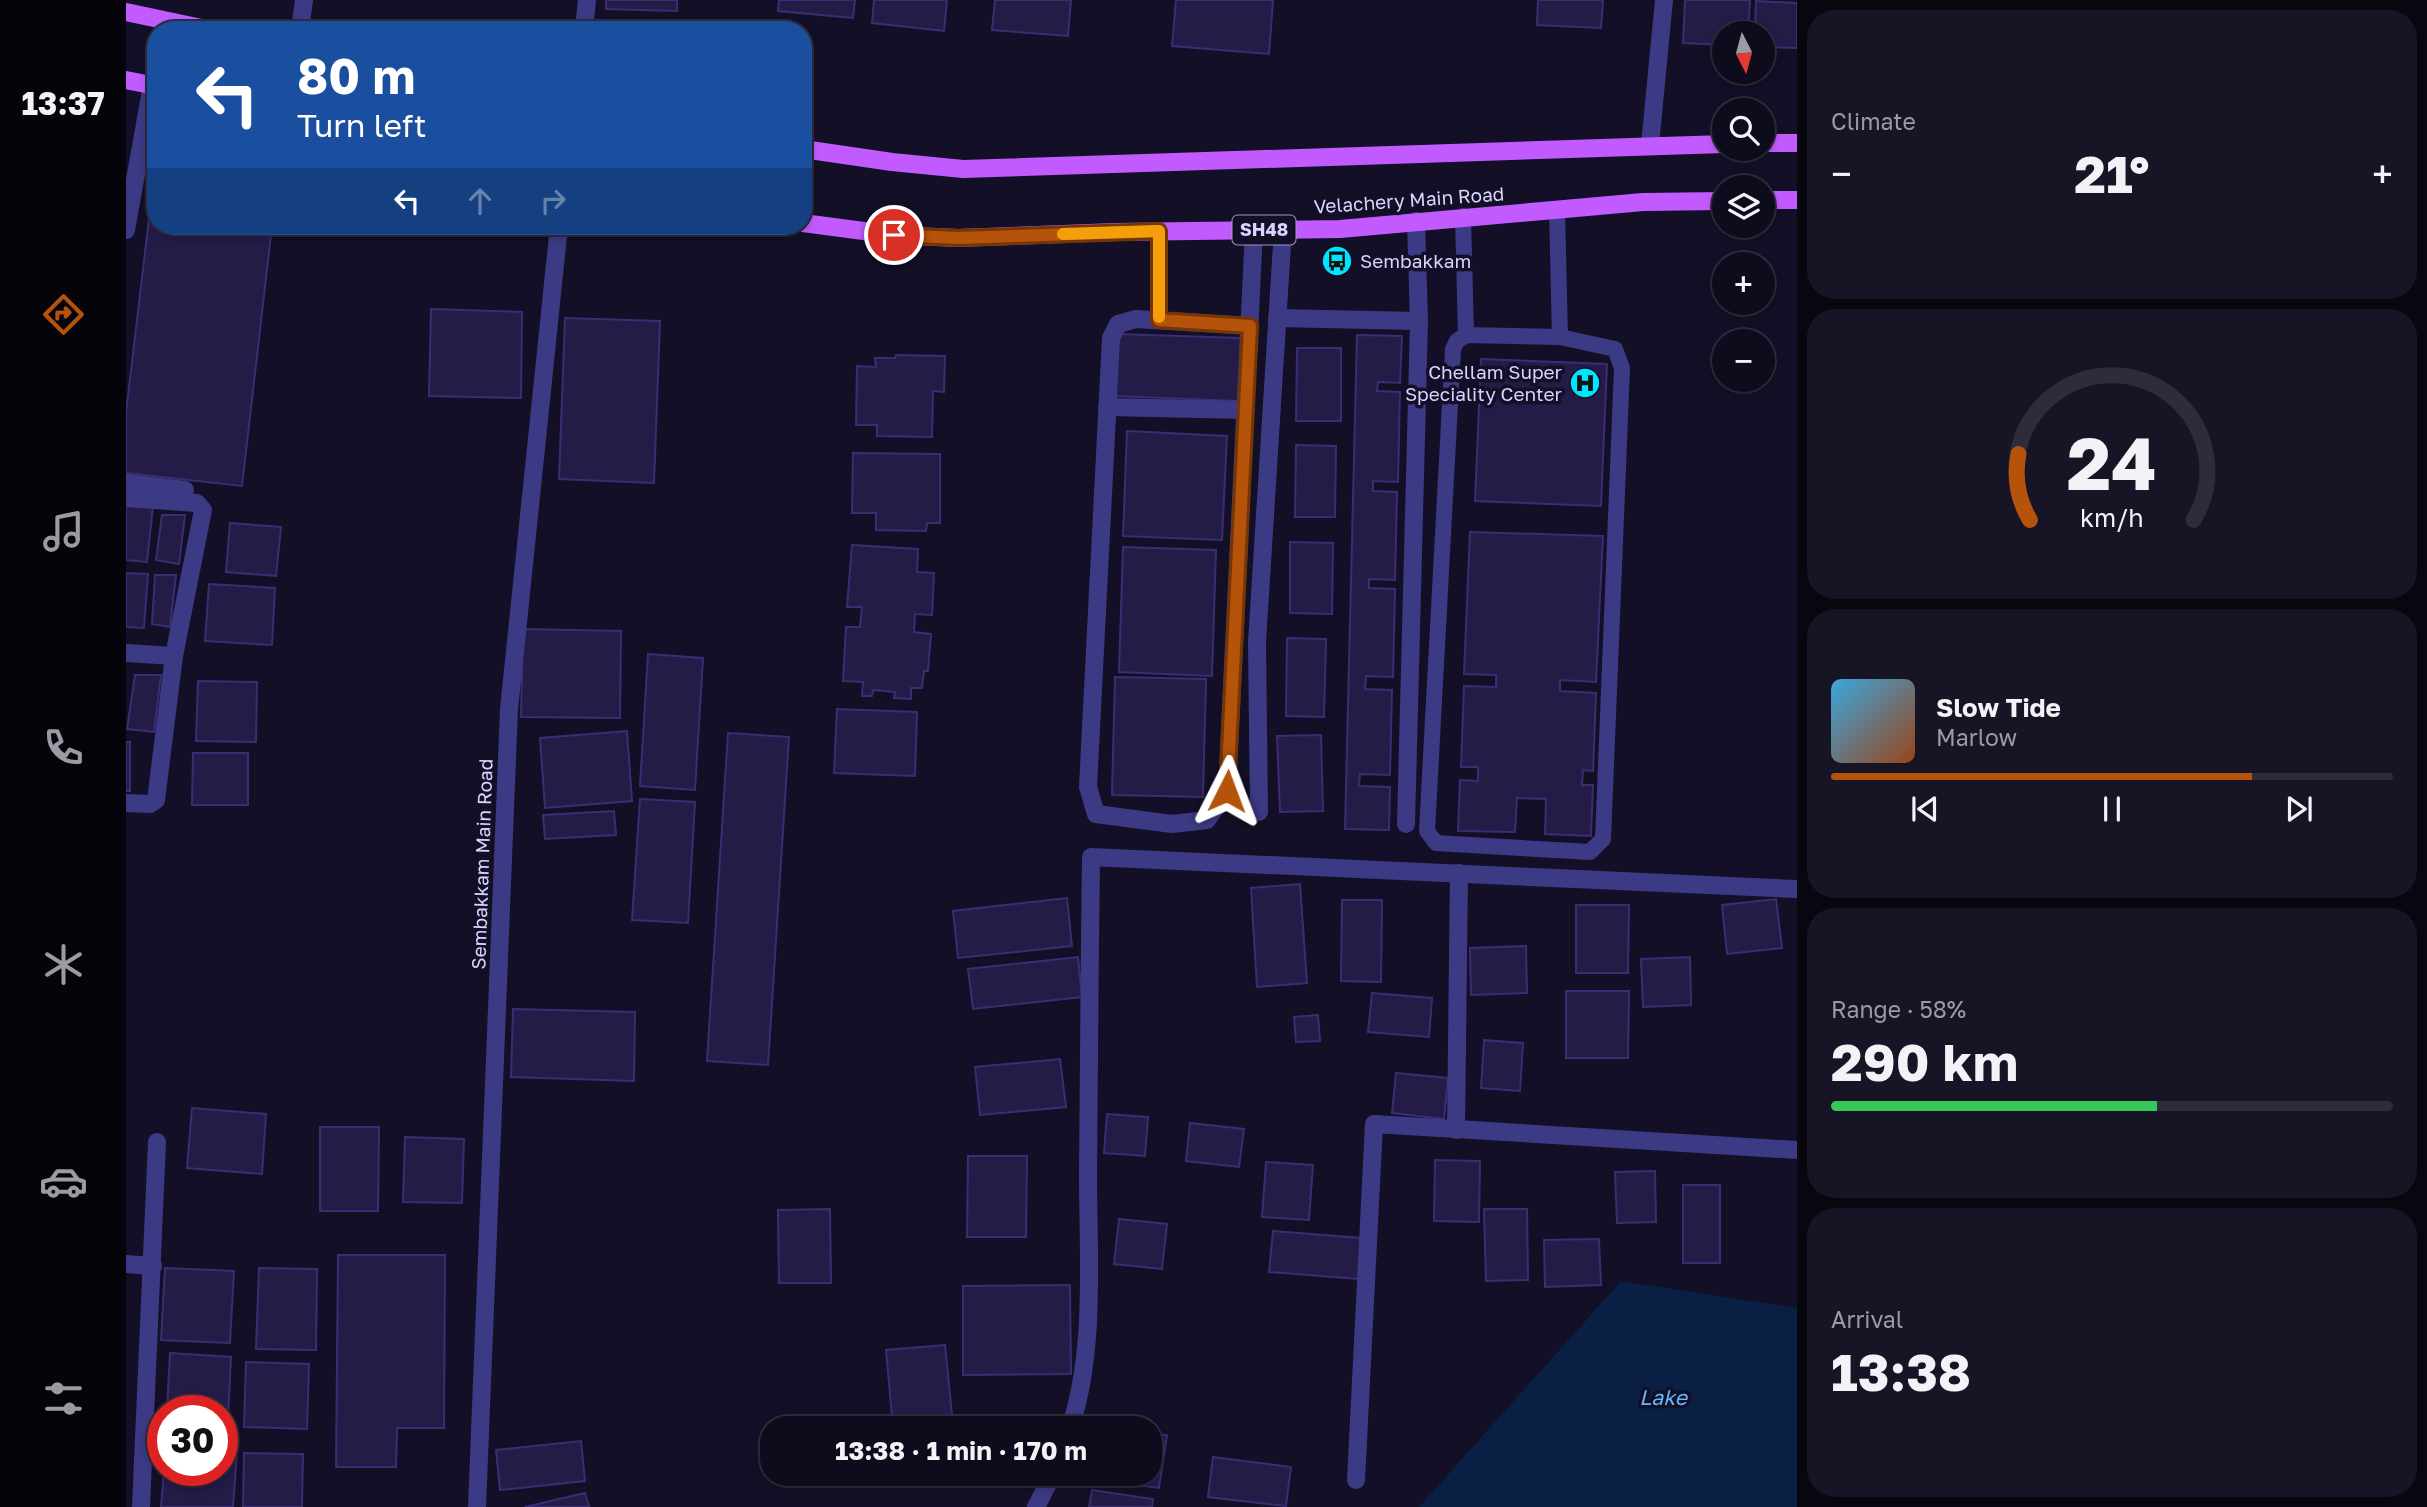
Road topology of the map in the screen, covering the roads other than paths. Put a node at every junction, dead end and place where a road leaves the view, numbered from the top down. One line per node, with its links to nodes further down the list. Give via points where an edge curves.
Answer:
1 (304, 0): 6 (street)
2 (587, 0): 7 (street)
3 (1664, 0): 14 (street)
4 (126, 12): 5 (main road)
5 (168, 21)
6 (301, 21)
7 (585, 21)
8 (127, 83): 9 (main road)
9 (147, 85)
10 (147, 122): 24 (street)
11 (1775, 143): 12 (main road)
12 (1797, 143)
13 (1712, 144): 14 (main road)
14 (1650, 145): 15 (main road, via 962,169)
15 (812, 150)
16 (1775, 200): 17 (main road)
17 (1797, 200)
18 (1712, 201): 19 (main road, Velachery Main Road / SH48)
19 (1557, 210): 20 (main road, Velachery Main Road / SH48); 33 (lane)
20 (1463, 216): 21 (main road, Velachery Main Road / SH48); 32 (lane)
21 (1416, 221): 23 (main road, Velachery Main Road / SH48); 30 (street)
22 (812, 224): 26 (main road, Velachery Main Road / SH48, via 958,238)
23 (1283, 229): 25 (main road, Velachery Main Road / SH48); 28 (street)
24 (126, 230)
25 (1254, 230): 26 (main road, Velachery Main Road / SH48); 31 (street)
26 (1159, 231): 29 (street)
27 (558, 235): 55 (street, Sembakkam Main Road, via 509,709)
28 (1277, 318): 30 (street); 42 (street, via 1257,642)
29 (1159, 320): 31 (street); 34 (street, via 1118,324 1111,338)
30 (1419, 321): 43 (street)
31 (1250, 326): 35 (street)
32 (1466, 335): 33 (lane); 33 (lane, via 1453,349 1427,831 1436,843 1590,852 1603,839 1622,368 1615,349)
33 (1560, 337)
34 (1107, 407): 35 (street); 35 (street, via 1088,786 1096,814 1172,824 1207,820 1227,791)
35 (1246, 410)
36 (126, 483): 37 (street)
37 (185, 490)
38 (126, 498): 40 (street, via 197,503 203,510)
39 (126, 653): 40 (street)
40 (174, 656): 41 (street, via 156,800)
41 (126, 803)
42 (1259, 812)
43 (1406, 824)
44 (1459, 873): 45 (street); 46 (street); 51 (street, via 1091,857 1088,1331)
45 (1797, 889)
46 (1456, 1130): 48 (street); 52 (street, via 1374,1124)
47 (157, 1142): 50 (street)
48 (1797, 1150)
49 (126, 1264): 50 (street)
50 (153, 1266): 54 (street)
51 (1074, 1416)
52 (1356, 1480)
53 (1047, 1486): 56 (street)
54 (141, 1507)
55 (477, 1507)
56 (1036, 1507)

